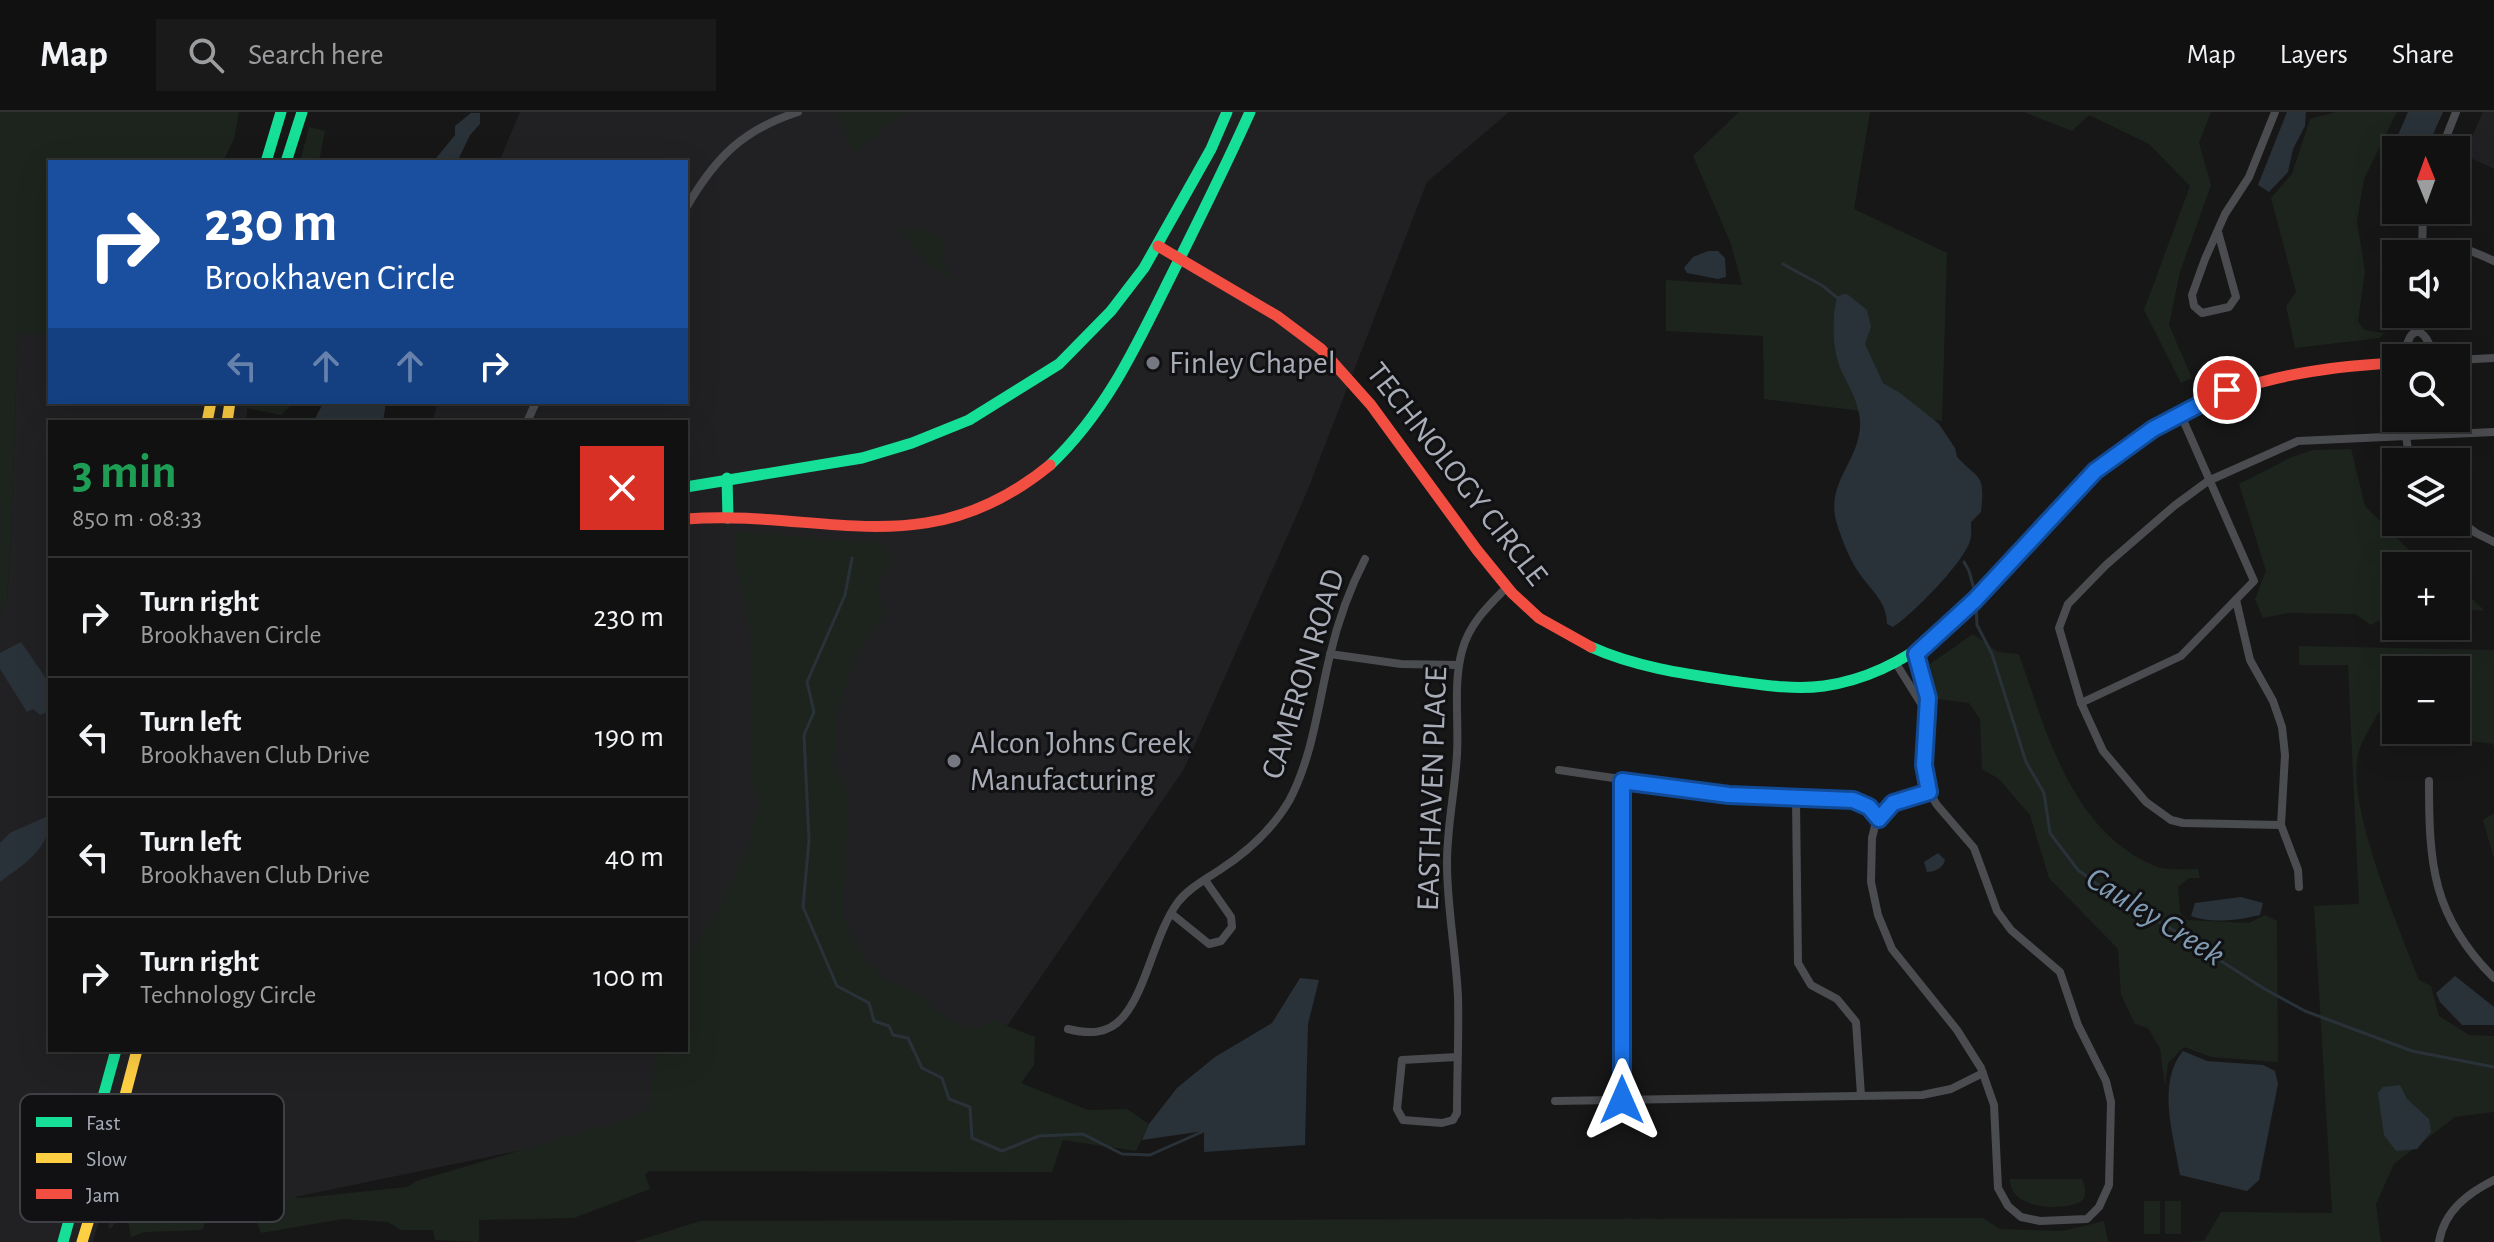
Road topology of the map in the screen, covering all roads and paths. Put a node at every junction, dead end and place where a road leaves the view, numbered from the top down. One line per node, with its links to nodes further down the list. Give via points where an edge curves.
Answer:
1 (281, 112): 9 (main road)
2 (302, 112): 10 (main road)
3 (798, 112): 11 (street, via 750,133 727,151)
4 (1227, 112): 13 (main road)
5 (1250, 112): 15 (main road)
6 (2275, 112): 12 (street, via 2249,177)
7 (2456, 112): 8 (street)
8 (2447, 136)
9 (267, 160)
10 (287, 160)
11 (688, 204)
12 (2218, 232): 12 (street, via 2192,295 2202,313 2229,307 2236,297)
13 (1158, 246): 15 (main road, TECHNOLOGY CIRCLE); 28 (main road, via 1111,311 1059,364 969,420 862,458)
14 (2470, 251): 16 (street)
15 (1180, 260): 31 (main road, via 1103,409 1050,466 1005,497 911,527 866,529); 36 (main road, TECHNOLOGY CIRCLE, via 1282,318 1329,357)
16 (2494, 261)
17 (2418, 328): 18 (street)
18 (2418, 332): 19 (street); 20 (street)
19 (2406, 344)
20 (2431, 344)
21 (2494, 358): 22 (street)
22 (2470, 359)
23 (2382, 364): 24 (main road, TECHNOLOGY CIRCLE, via 2272,376)
24 (2180, 413): 29 (street); 39 (main road, TECHNOLOGY CIRCLE, via 2095,471 1975,600)
25 (2494, 432): 26 (street)
26 (2406, 436): 27 (street); 29 (street, via 2308,439)
27 (2408, 448)
28 (727, 478): 30 (main road); 31 (main road)
29 (2208, 481): 37 (street, via 2254,581); 44 (street, via 2106,565 2068,604 2059,628)
30 (688, 487)
31 (728, 518): 32 (main road)
32 (688, 519)
33 (2470, 528): 34 (street)
34 (2494, 542)
35 (1365, 559): 38 (street, CAMERON ROAD)
36 (1507, 587): 40 (street, EASTHAVEN PLACE, via 1478,615); 41 (main road, TECHNOLOGY CIRCLE, via 1548,624 1588,648 1658,669 1791,688 1840,684)
37 (2236, 600): 44 (street, via 2181,656); 52 (street, via 2250,660 2282,727)
38 (1330, 654): 40 (street); 53 (street, CAMERON ROAD, via 1311,744 1288,801 1261,838)
39 (1916, 654): 41 (main road, TECHNOLOGY CIRCLE); 42 (street)
40 (1459, 665): 60 (street, EASTHAVEN PLACE, via 1456,782 1447,863 1458,996)
41 (1897, 665): 43 (street)
42 (1925, 688): 43 (street); 45 (street)
43 (1914, 693): 45 (street)
44 (2081, 703): 52 (street, via 2103,751 2146,802 2171,820)
45 (1927, 714): 49 (street, via 1924,765)
46 (1559, 770): 47 (street)
47 (1622, 781): 50 (street); 65 (street)
48 (2429, 781): 56 (street, via 2430,853 2446,912 2459,938)
49 (1929, 792): 51 (street, via 1893,803); 61 (street, via 1974,848 1997,911 2060,972 2078,1025 2106,1081 2111,1102 2109,1185 2087,1219 2040,1221 2021,1217 2008,1206 1998,1188 1994,1105)
50 (1796, 800): 51 (street, via 1853,800); 64 (street, via 1798,963 1811,985 1837,999 1856,1022)
51 (1879, 819): 61 (street, via 1872,838 1871,882 1878,915 1892,949 1957,1030)
52 (2281, 825): 54 (street)
53 (1205, 880): 55 (street, CAMERON ROAD); 55 (street, via 1231,917 1232,927 1221,941 1209,944)
54 (2299, 887)
55 (1172, 914): 57 (street, CAMERON ROAD, via 1123,1017 1090,1034)
56 (2494, 978)
57 (1068, 1029)
58 (115, 1052): 62 (main road)
59 (136, 1052): 63 (main road)
60 (1457, 1057): 60 (street, EASTHAVEN PLACE, via 1453,1120 1403,1120 1397,1109 1402,1060)
61 (1983, 1073): 64 (street, via 1934,1094)
62 (104, 1094)
63 (125, 1094)
64 (1861, 1095): 65 (street)
65 (1622, 1100): 66 (street)
66 (1555, 1101)
67 (2494, 1180): 72 (street, via 2461,1200)
68 (69, 1222): 70 (main road)
69 (88, 1222): 71 (main road)
70 (63, 1242)
71 (82, 1242)
72 (2439, 1242)

